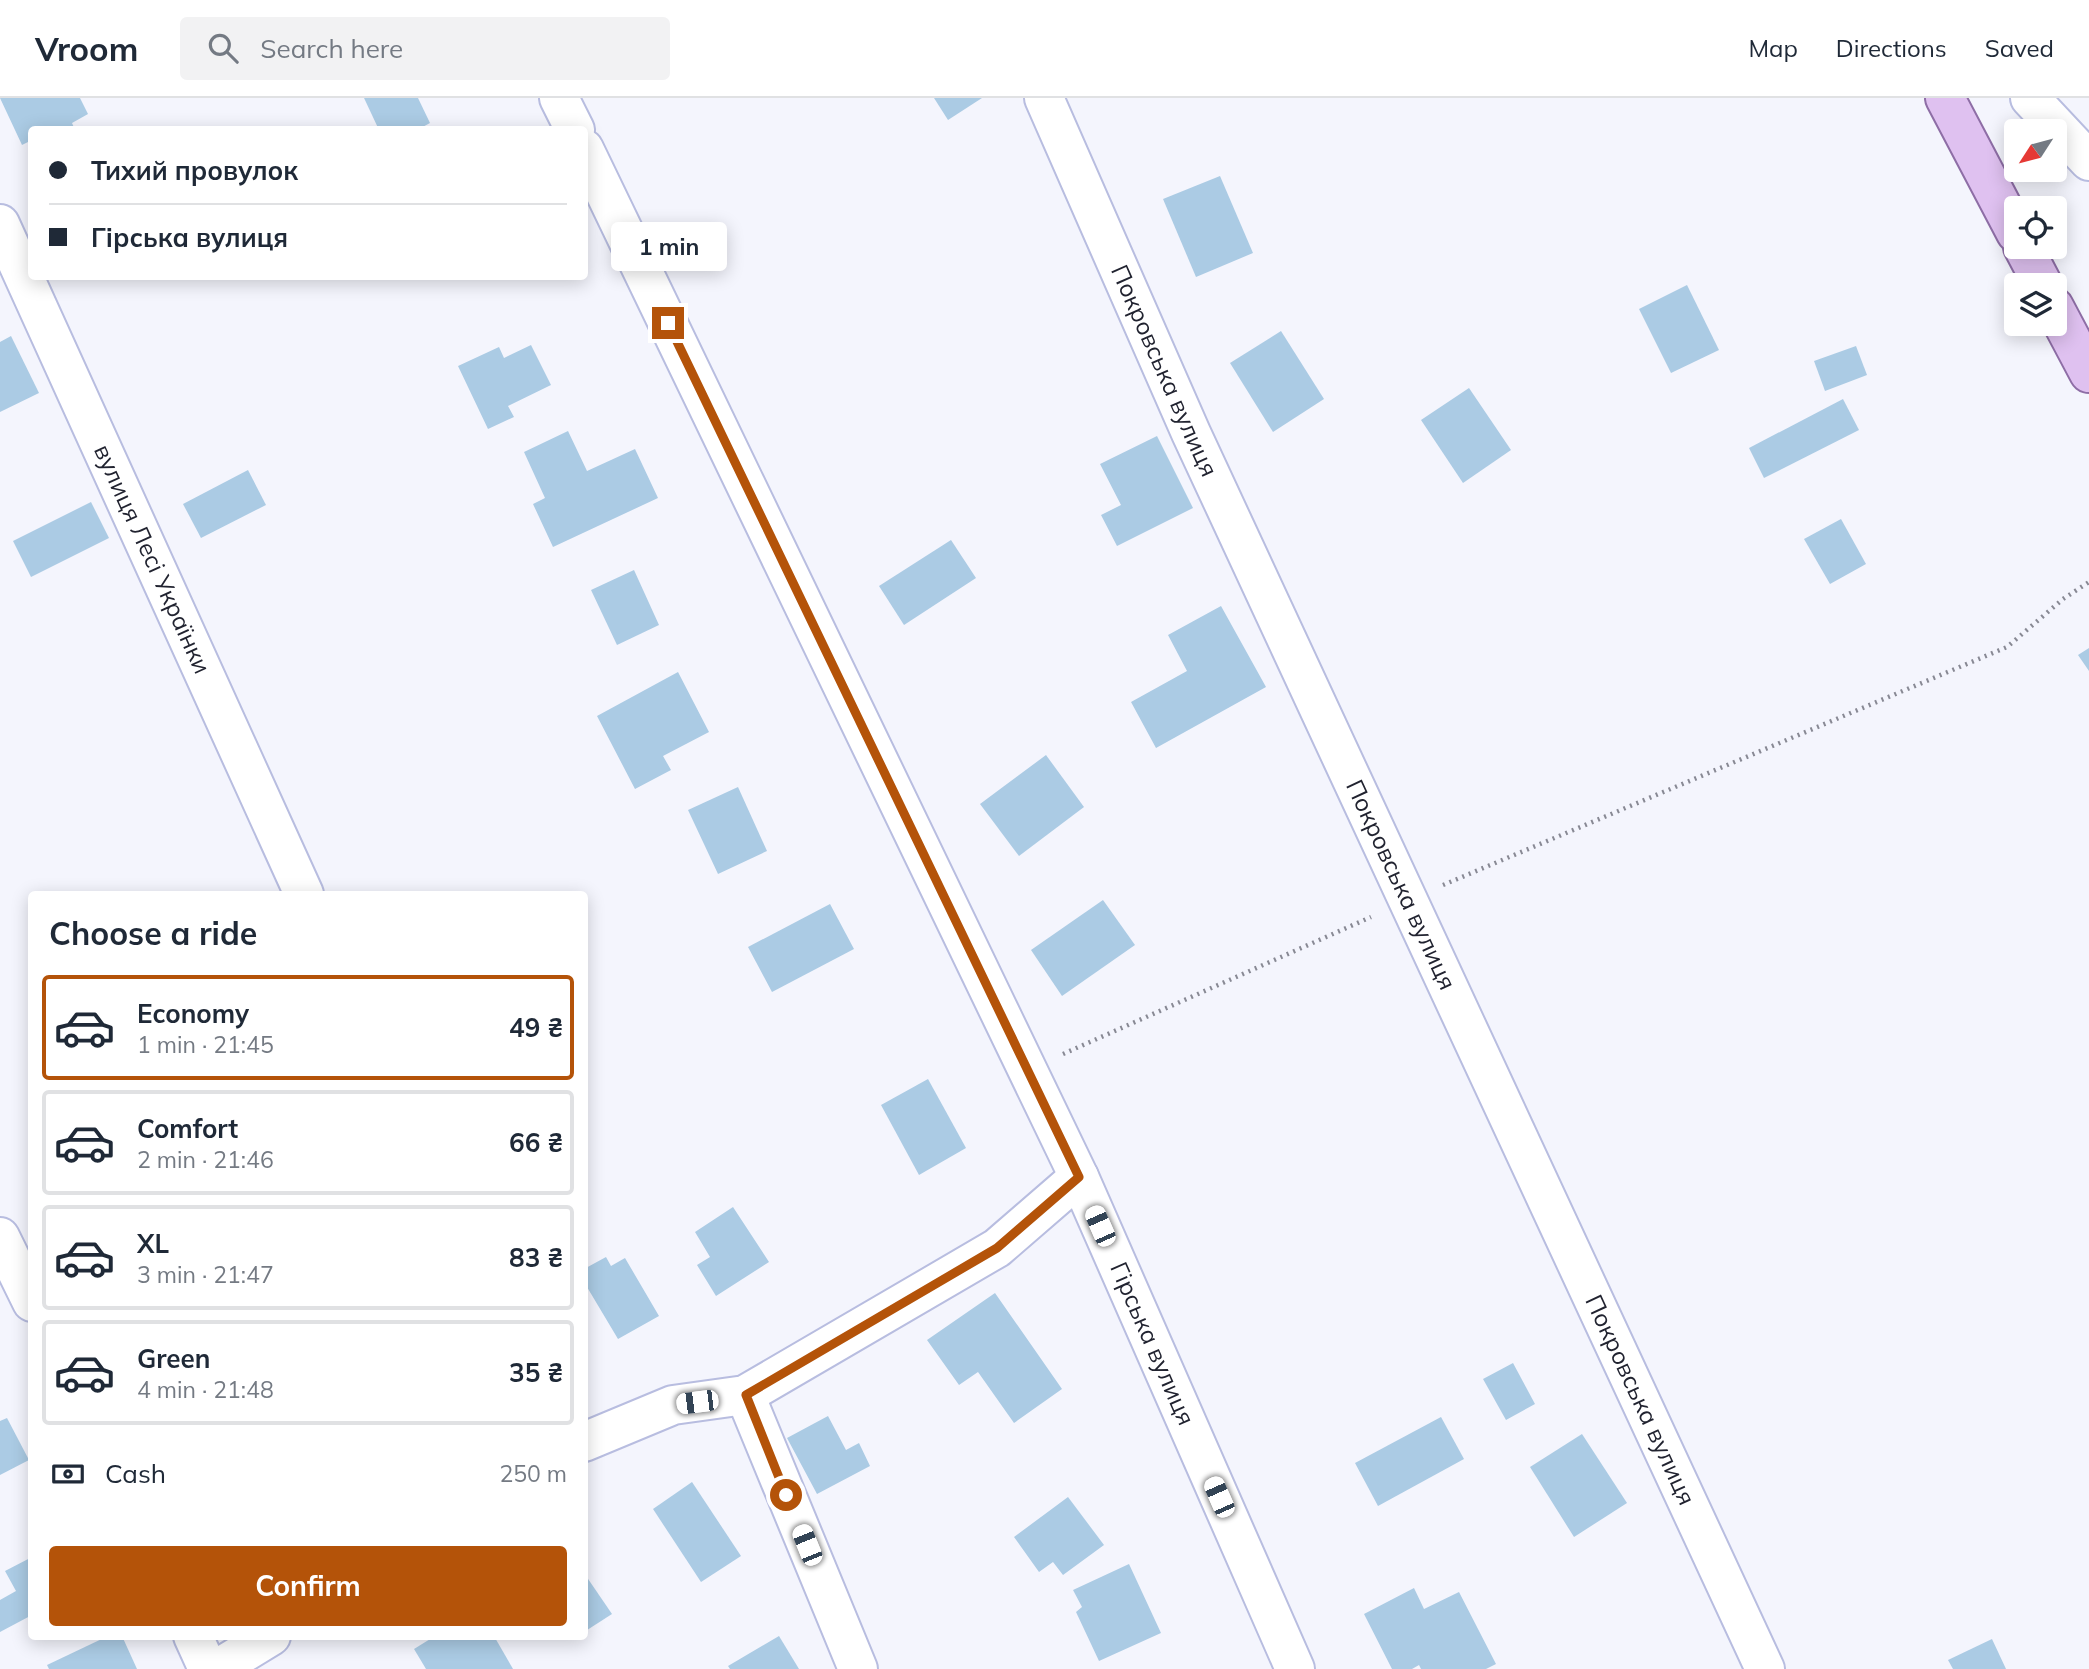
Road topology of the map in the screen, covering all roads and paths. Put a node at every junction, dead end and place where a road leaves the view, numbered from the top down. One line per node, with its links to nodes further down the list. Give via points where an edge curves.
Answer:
1 (559, 98): 5 (street)
2 (1044, 98): 14 (street, Покровська вулиця, via 1191,433)
3 (1945, 98): 8 (main road)
4 (2030, 98): 7 (street)
5 (573, 126)
6 (588, 157): 15 (street, Гірська вулиця)
7 (2089, 161)
8 (2004, 210)
9 (0, 224): 13 (street, вулиця Лесі Українки)
10 (2067, 332): 11 (main road)
11 (2089, 373)
12 (2089, 582): 14 (path, via 2063,598 2007,647)
13 (303, 891)
14 (1408, 900): 15 (path); 27 (street, Покровська вулиця)
15 (1028, 1069): 16 (street, Гірська вулиця)
16 (1079, 1177): 19 (street, via 997,1248); 26 (street, Гірська вулиця)
17 (0, 1237): 18 (street)
18 (28, 1294)
19 (746, 1395): 20 (street, via 673,1405); 25 (street)
20 (588, 1440)
21 (195, 1640): 23 (street)
22 (264, 1640): 24 (street)
23 (208, 1669)
24 (217, 1669)
25 (858, 1669)
26 (1295, 1669)
27 (1765, 1669)

